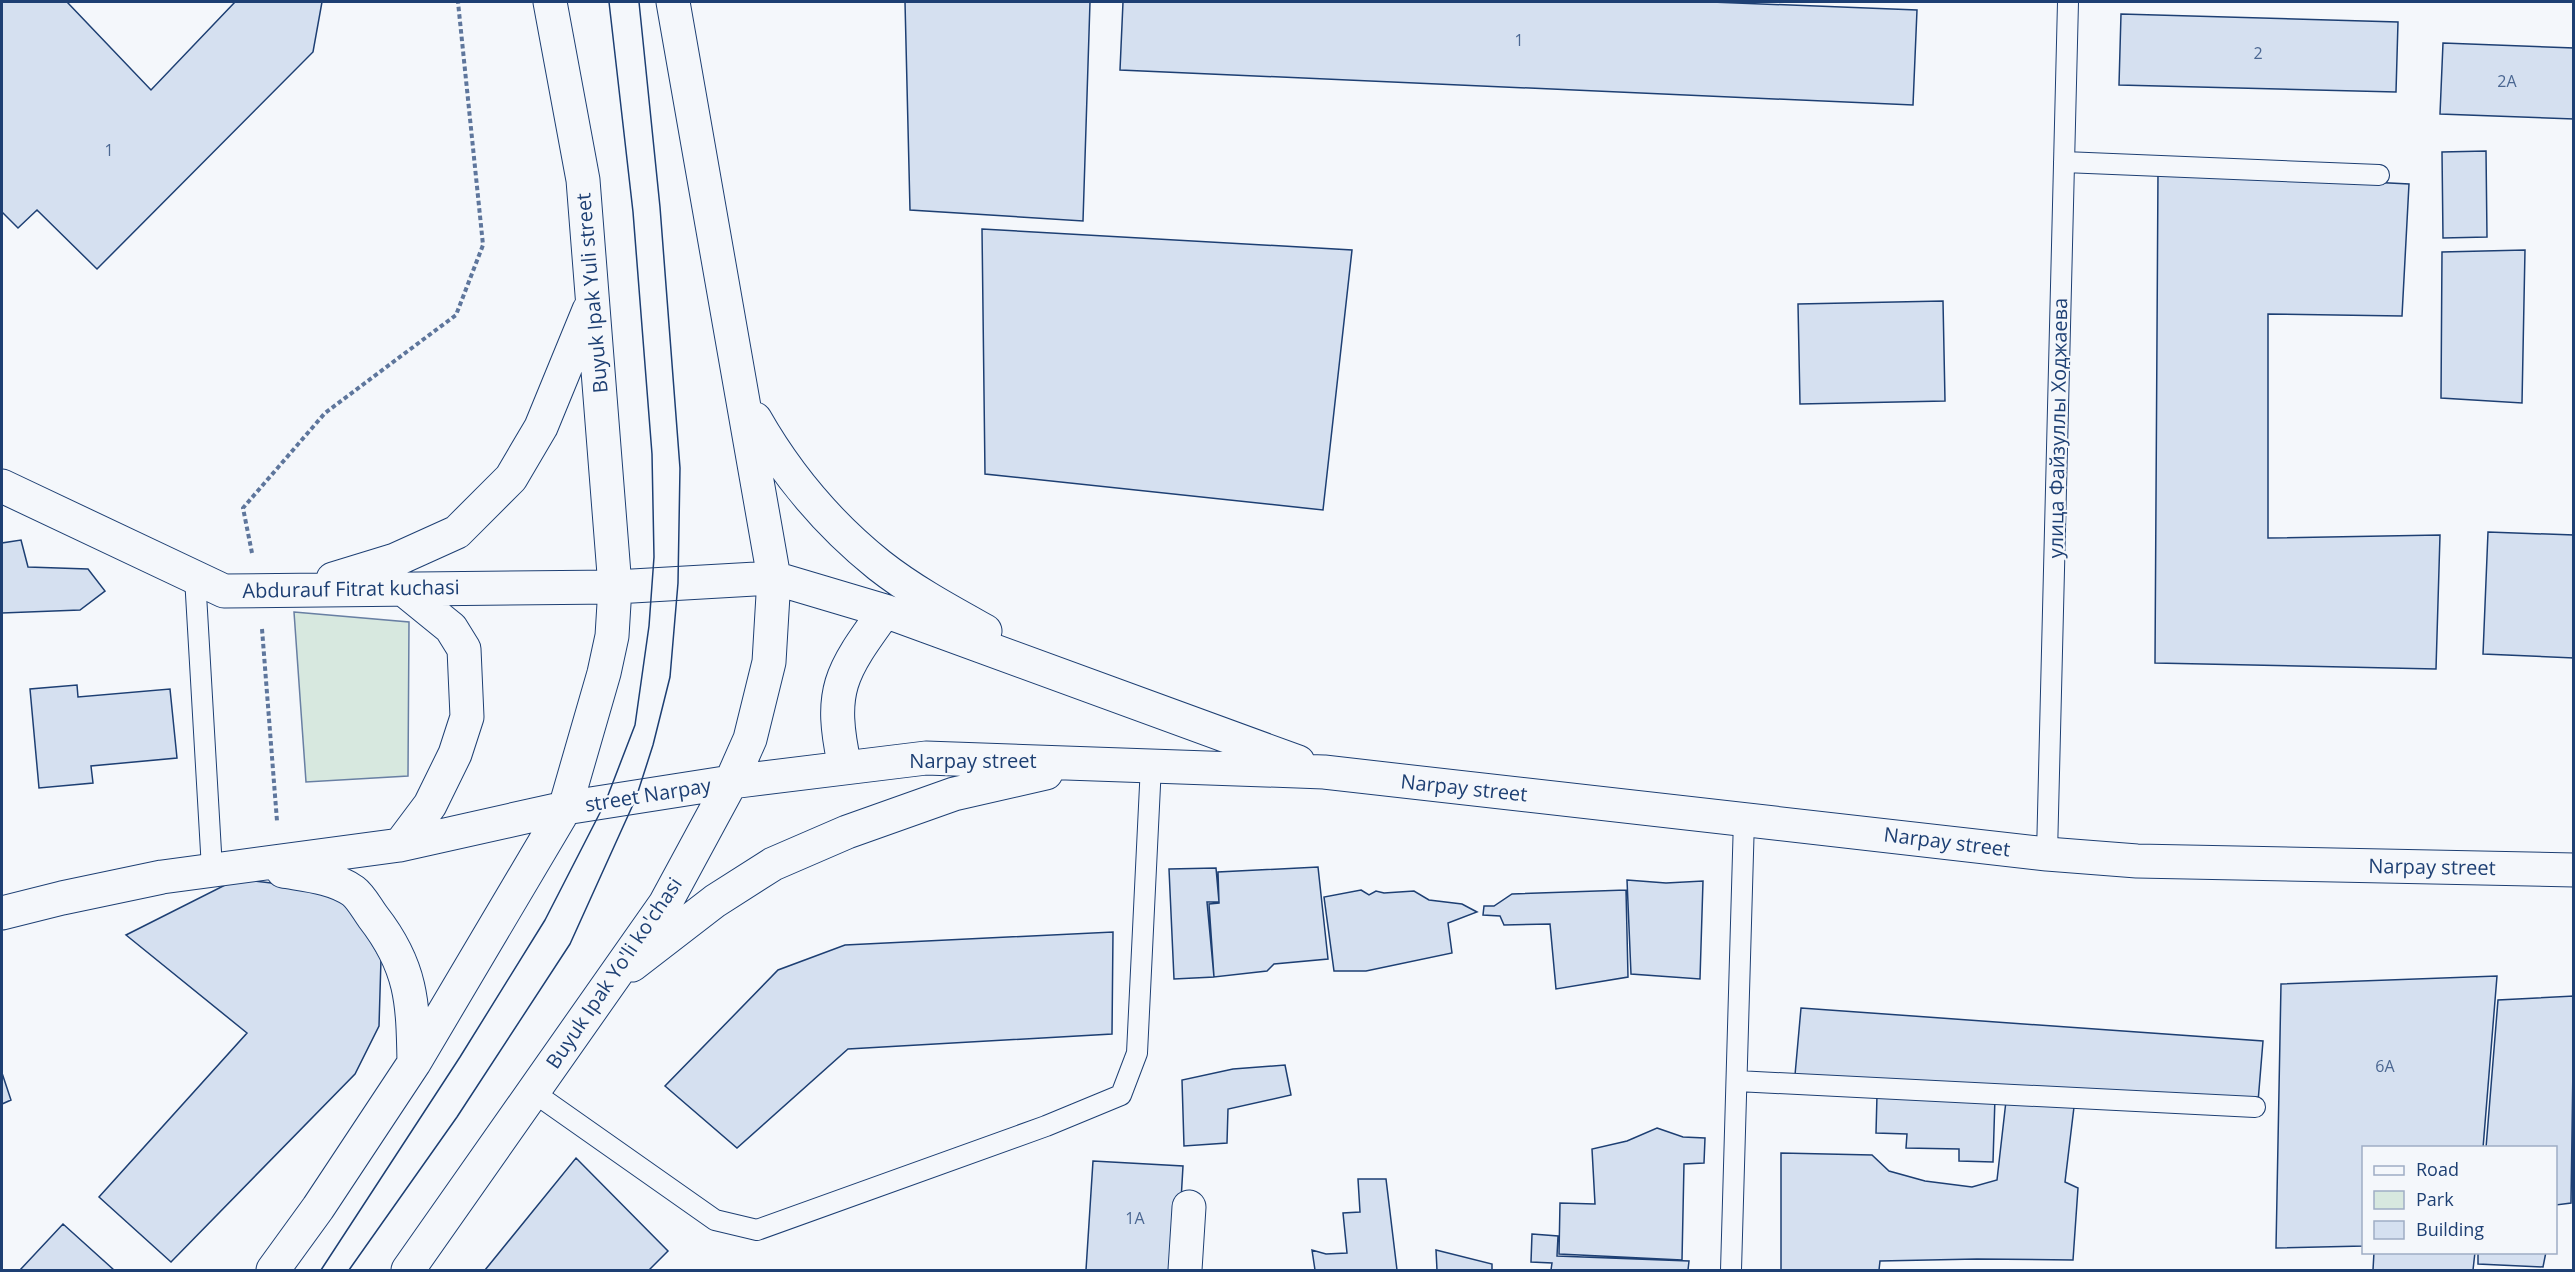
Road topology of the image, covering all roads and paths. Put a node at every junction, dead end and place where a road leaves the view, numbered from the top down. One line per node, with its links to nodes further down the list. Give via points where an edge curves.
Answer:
1 (459, 2): 15 (path, via 483,245 456,315 325,413 243,508)
2 (550, 2): 7 (main road, Buyuk Ipak Yuli street, via 583,180)
3 (673, 2): 8 (main road)
4 (2068, 2): 5 (lane, улица Файзуллы Ходжаева)
5 (2064, 162): 6 (lane); 26 (lane, улица Файзуллы Ходжаева)
6 (2379, 175)
7 (592, 303): 12 (main road, Buyuk Ipak Yuli street); 14 (main road, via 541,427 512,478 457,532 395,560)
8 (743, 398): 11 (main road); 17 (main road, via 778,459 826,519 880,566)
9 (2, 486): 10 (main road, Abdurauf Fitrat kuchasi)
10 (195, 577): 15 (main road, Abdurauf Fitrat kuchasi, via 224,591); 29 (lane)
11 (774, 578): 12 (main road); 16 (main road, Narpay street); 22 (main road, Buyuk Ipak Yo'li ko'chasi, via 769,662 750,739)
12 (615, 587): 13 (main road, Abdurauf Fitrat kuchasi); 23 (main road, via 612,636 604,673)
13 (404, 589): 14 (main road, Abdurauf Fitrat kuchasi); 25 (main road, via 451,628 464,649 467,717 455,754 430,805)
14 (295, 590): 15 (main road, Abdurauf Fitrat kuchasi)
15 (258, 591): 27 (path)
16 (885, 612): 17 (main road, Narpay street); 20 (main road, via 845,670 838,691)
17 (1051, 670): 21 (main road, Narpay street)
18 (1090, 764): 19 (main road, Narpay street); 20 (main road, Narpay street, via 926,758); 32 (main road, via 954,794 847,832 774,864 715,901)
19 (1151, 765): 21 (main road, Narpay street); 35 (lane, via 1137,1053 1121,1095 757,1230 715,1220)
20 (845, 767): 22 (main road, Narpay street)
21 (1324, 772): 24 (main road, Narpay street)
22 (731, 782): 23 (main road, street Narpay); 32 (main road, Buyuk Ipak Yo'li ko'chasi, via 665,903)
23 (565, 808): 25 (main road, street Narpay); 33 (main road)
24 (1744, 819): 26 (main road, Narpay street); 34 (lane)
25 (400, 845): 27 (main road, street Narpay)
26 (2048, 854): 30 (main road, Narpay street, via 2137,861)
27 (281, 861): 28 (main road, street Narpay)
28 (248, 866): 29 (main road); 33 (main road, via 326,879 354,892 385,932 405,972 413,1006)
29 (212, 869): 31 (main road, via 73,895)
30 (2574, 870)
31 (2, 913)
32 (611, 980): 35 (main road, Buyuk Ipak Yo'li ko'chasi)
33 (414, 1063): 38 (main road)
34 (1737, 1081): 36 (lane); 41 (lane)
35 (533, 1092): 39 (main road, Buyuk Ipak Yo'li ko'chasi)
36 (2255, 1107)
37 (1189, 1207): 40 (main road)
38 (273, 1270)
39 (408, 1270)
40 (1185, 1270)
41 (1731, 1270)

